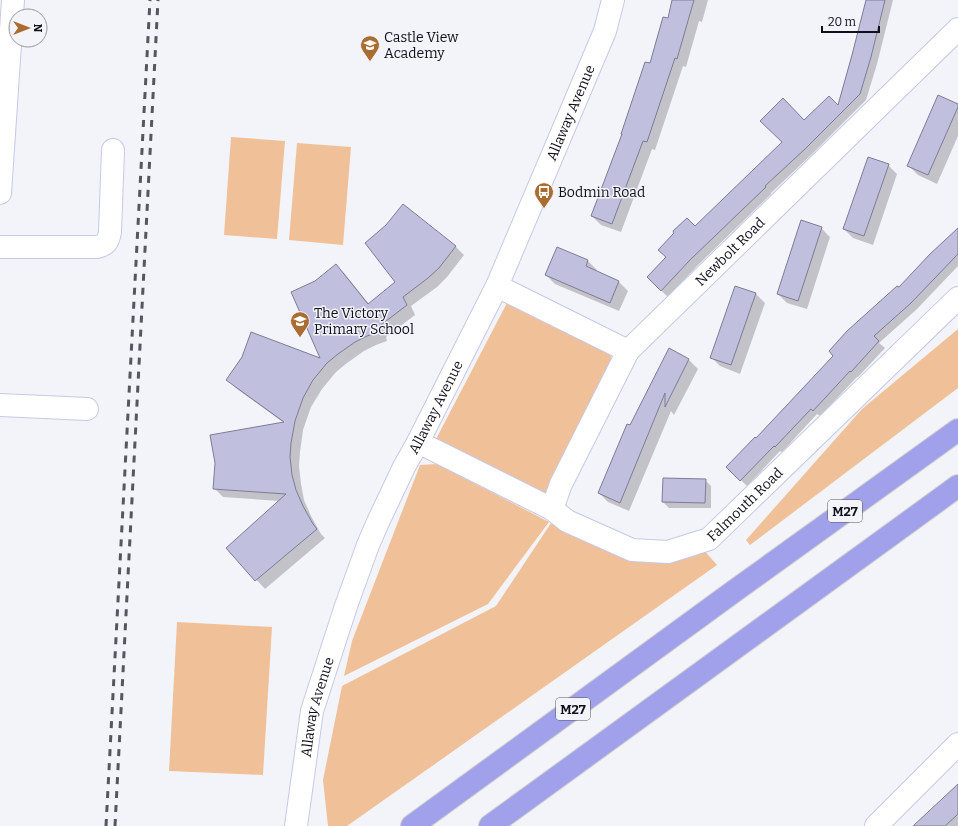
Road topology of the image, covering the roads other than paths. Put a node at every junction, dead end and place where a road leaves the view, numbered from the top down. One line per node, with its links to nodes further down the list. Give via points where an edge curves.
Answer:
1 (12, 0): 4 (street)
2 (613, 0): 8 (street, Allaway Avenue, via 605,31)
3 (958, 29): 10 (street, Newbolt Road)
4 (3, 106): 6 (street)
5 (113, 150): 7 (street, via 110,232 106,243 97,247)
6 (0, 193)
7 (0, 247)
8 (497, 286): 10 (street); 14 (street, Allaway Avenue)
9 (958, 298): 16 (street, Falmouth Road, via 709,539 668,552 632,550 567,521)
10 (628, 351): 16 (street, Newbolt Road, via 561,484)
11 (0, 405): 12 (street)
12 (87, 409)
13 (958, 430): 19 (highway, M27)
14 (418, 442): 16 (street, Falmouth Road); 18 (street, Allaway Avenue, via 397,480 368,545 312,711)
15 (958, 486): 20 (highway)
16 (552, 509)
17 (958, 744): 21 (street)
18 (296, 826)
19 (412, 826)
20 (490, 826)
21 (876, 826)

